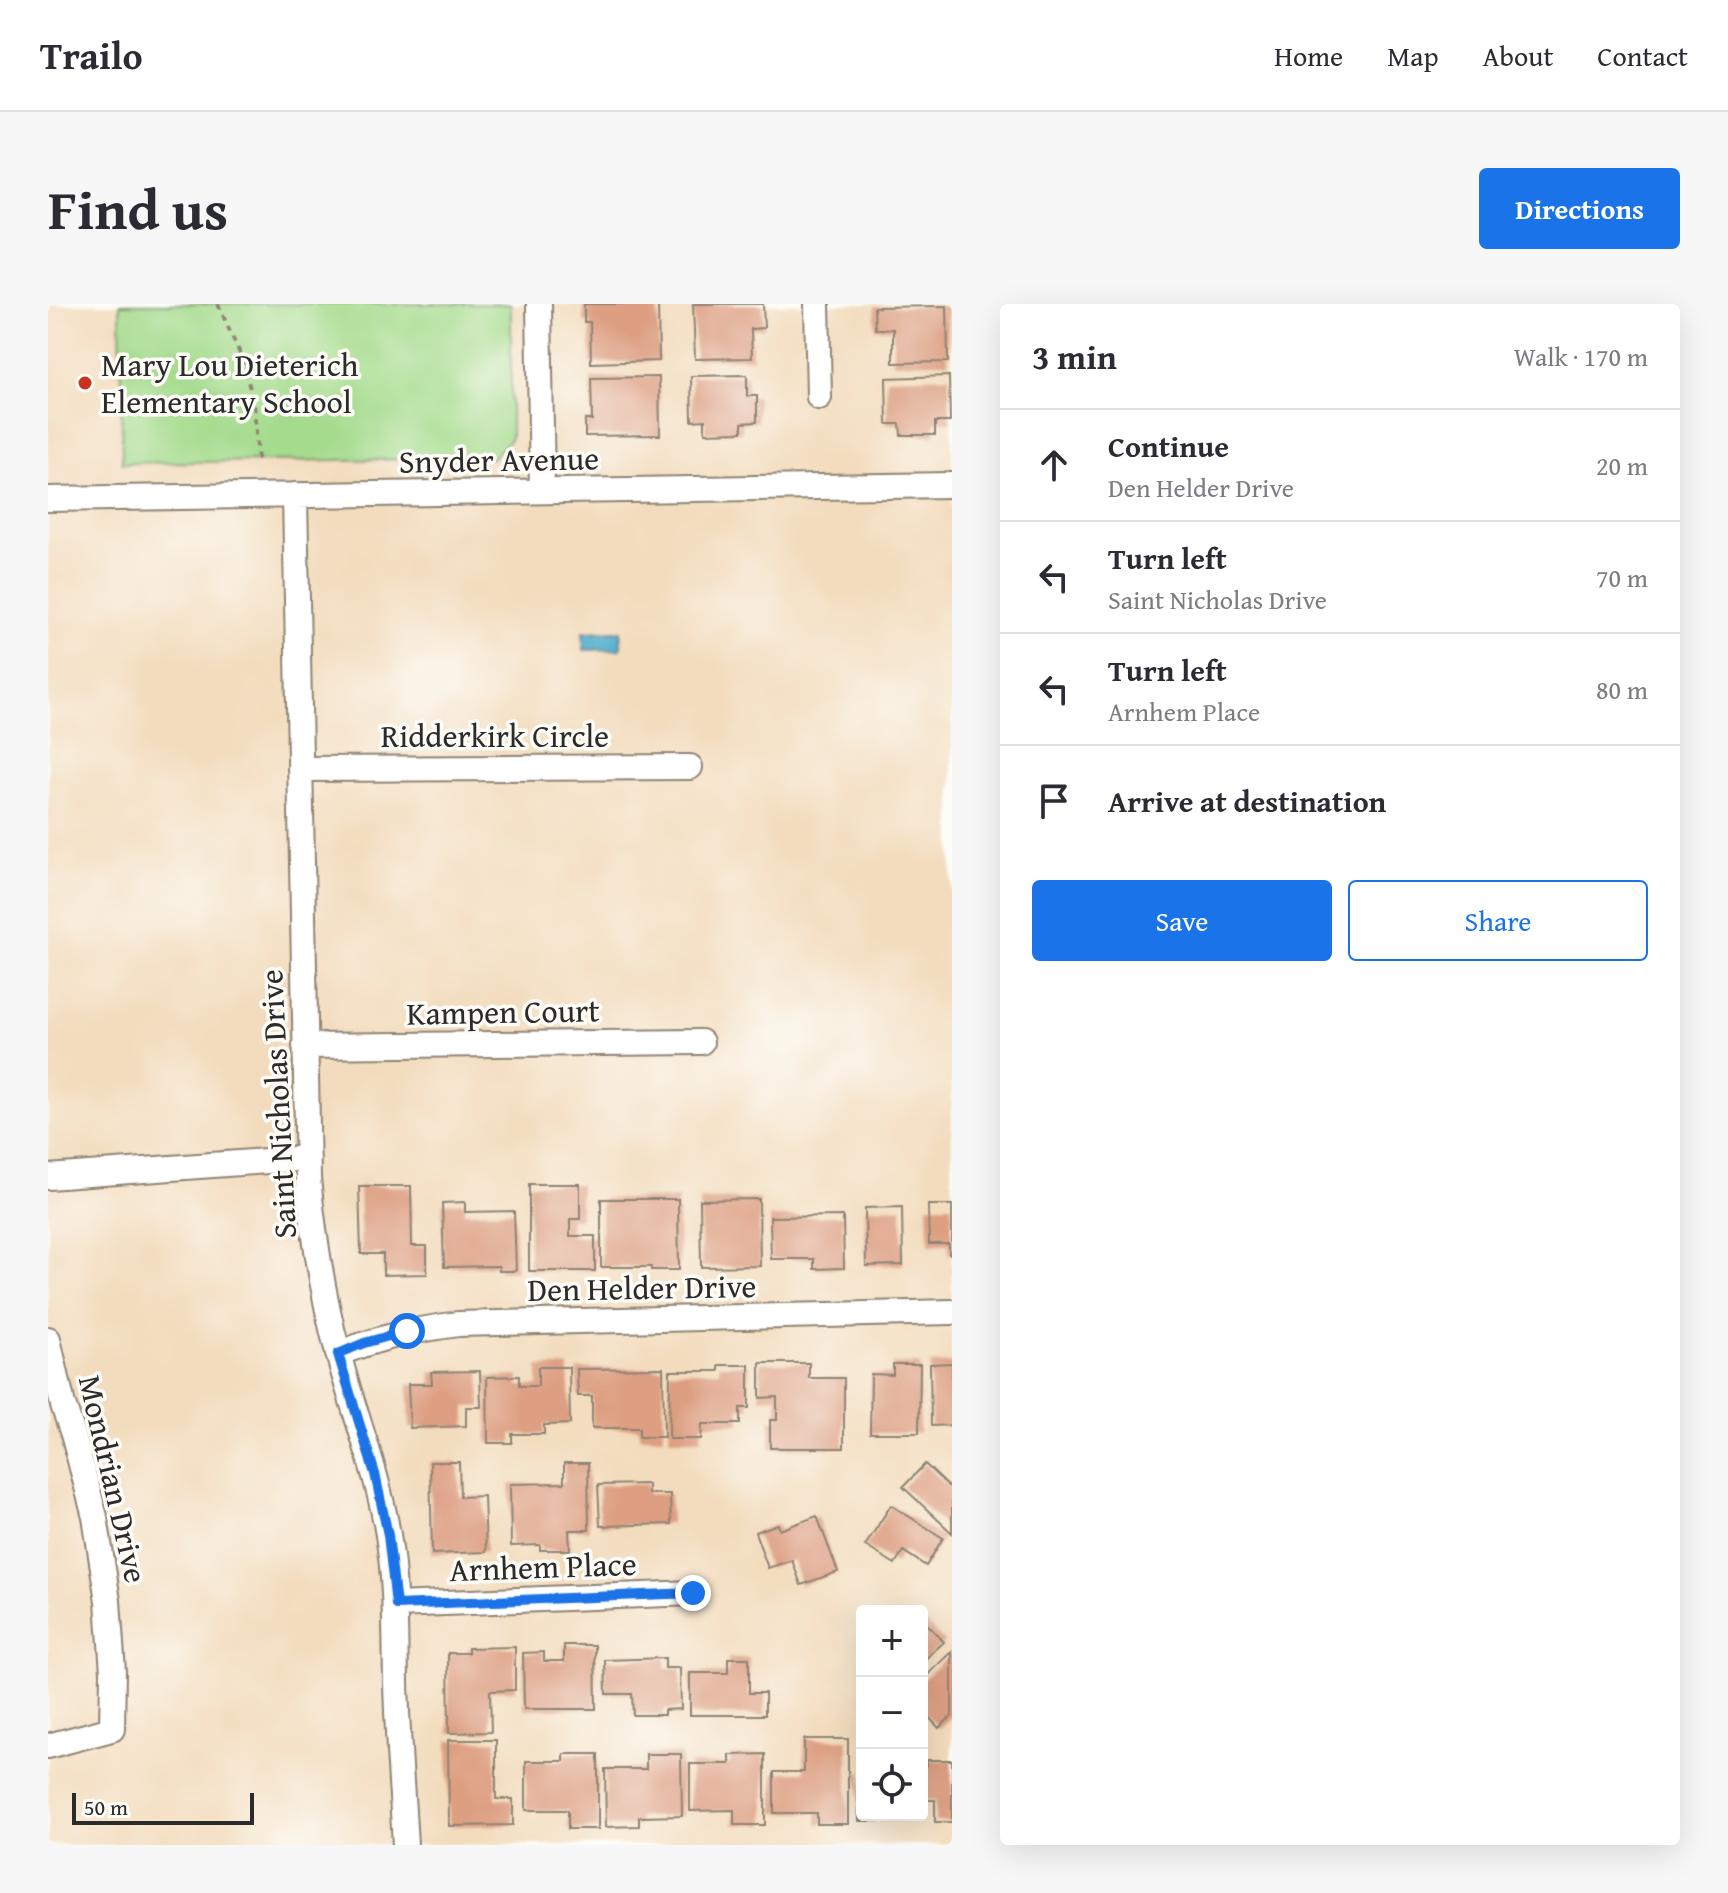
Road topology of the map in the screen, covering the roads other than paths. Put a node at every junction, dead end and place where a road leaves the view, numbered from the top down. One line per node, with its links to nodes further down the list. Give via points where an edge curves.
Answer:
1 (539, 304): 5 (street)
2 (817, 304): 3 (street)
3 (819, 397)
4 (952, 485): 5 (street, Snyder Avenue)
5 (542, 491): 6 (street, Snyder Avenue)
6 (295, 495): 7 (street, Snyder Avenue); 9 (street, Saint Nicholas Drive)
7 (48, 499)
8 (690, 767): 9 (street, Ridderkirk Circle)
9 (300, 769): 11 (street, Saint Nicholas Drive)
10 (701, 1042): 11 (street, Kampen Court)
11 (305, 1046): 12 (street, Saint Nicholas Drive)
12 (308, 1158): 13 (street); 16 (street, Saint Nicholas Drive, via 313,1231)
13 (48, 1177)
14 (952, 1312): 16 (street, Den Helder Drive, via 458,1324 407,1331)
15 (48, 1339): 19 (street, Mondrian Drive, via 95,1517 113,1672 112,1729)
16 (338, 1354): 18 (street, Saint Nicholas Drive, via 375,1474)
17 (693, 1593): 18 (street, Arnhem Place)
18 (396, 1605): 20 (street, Saint Nicholas Drive)
19 (48, 1746)
20 (405, 1845)

